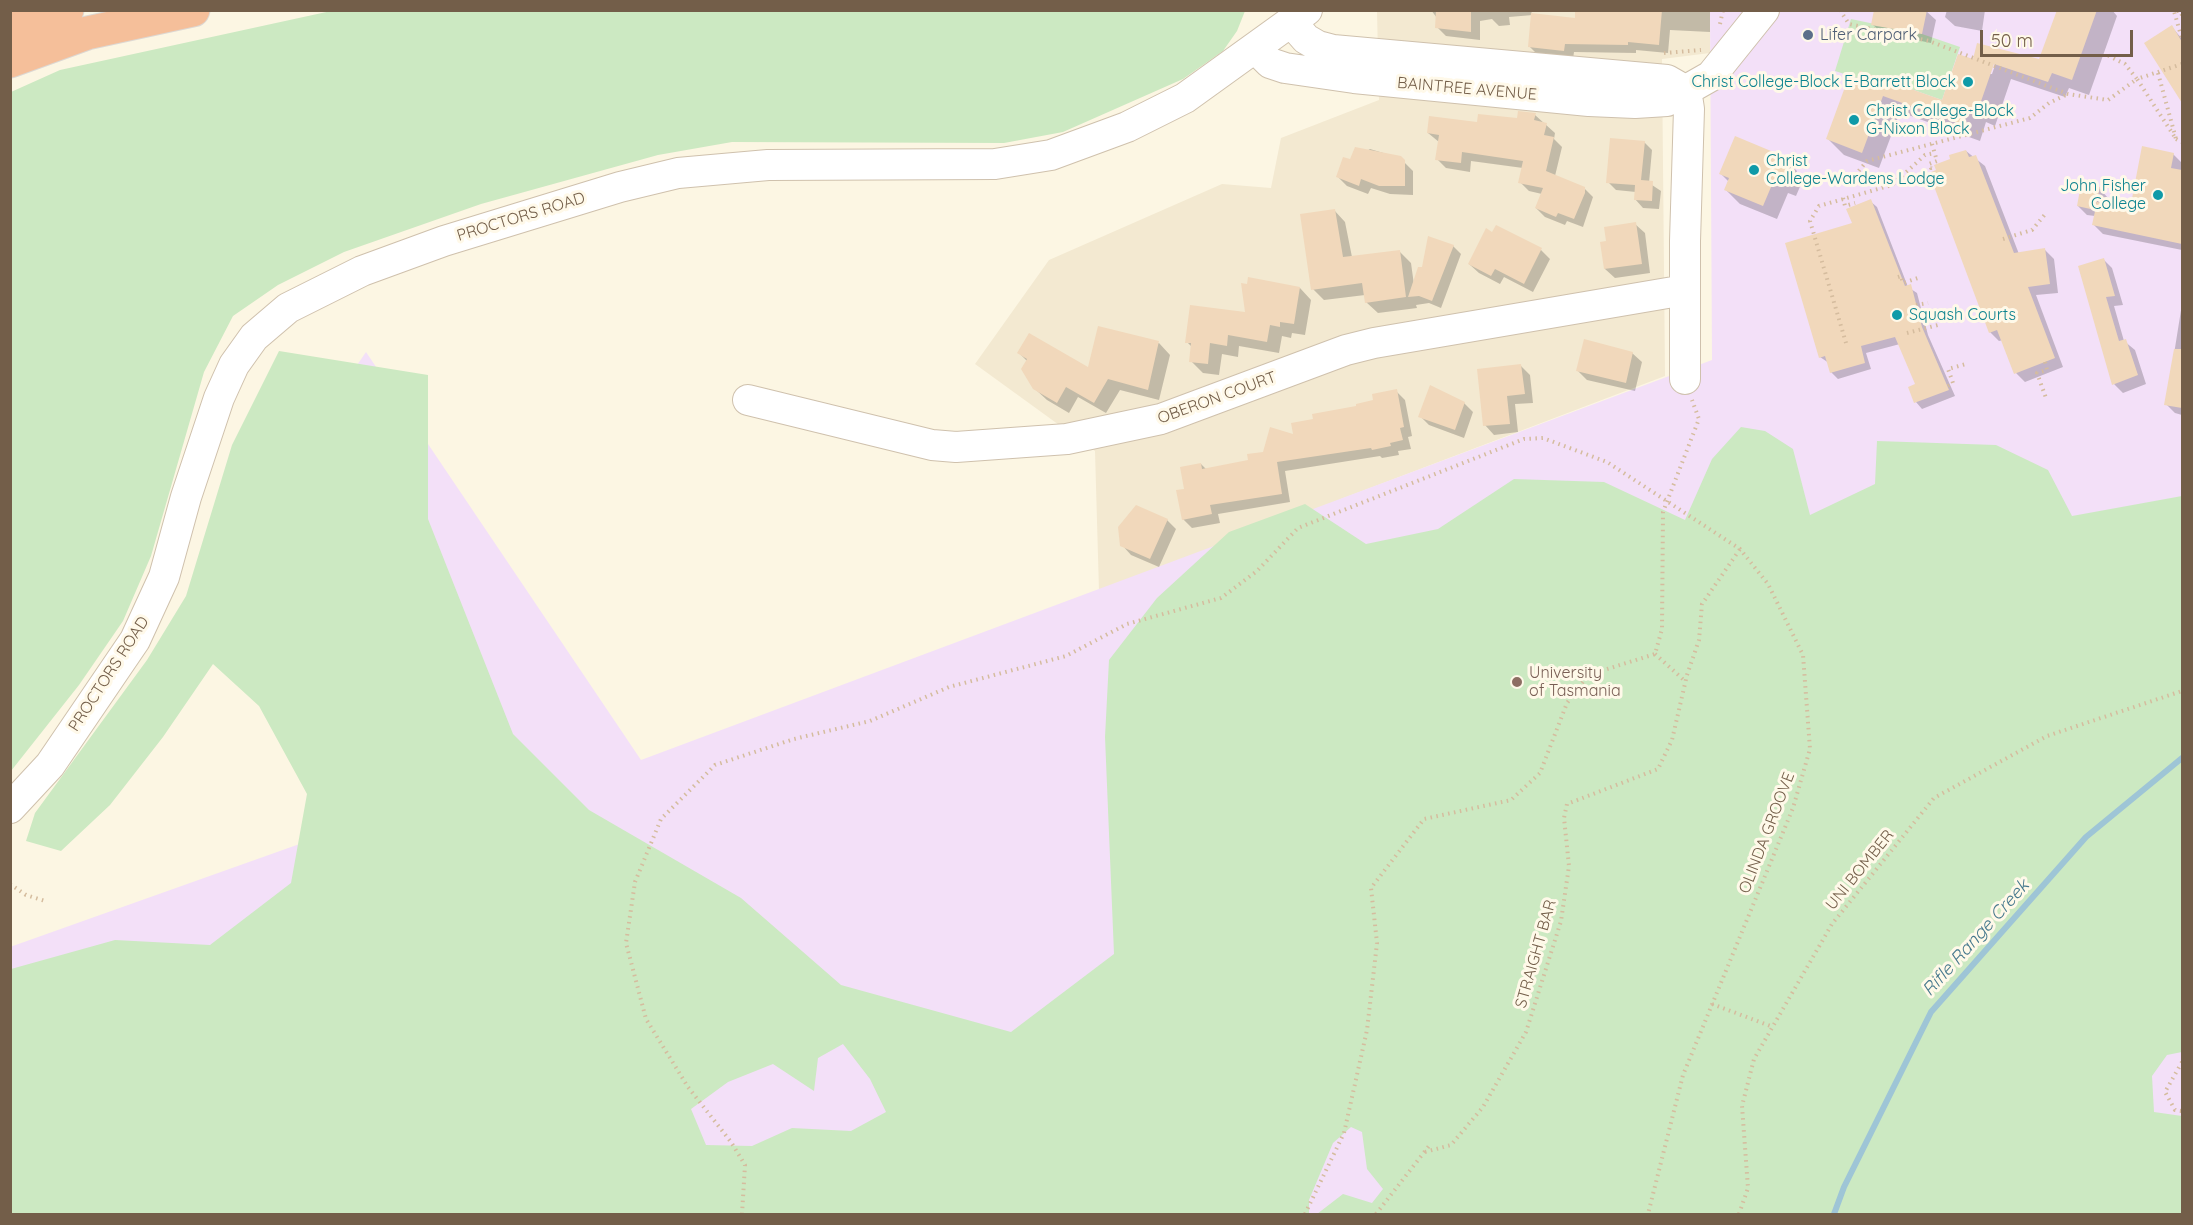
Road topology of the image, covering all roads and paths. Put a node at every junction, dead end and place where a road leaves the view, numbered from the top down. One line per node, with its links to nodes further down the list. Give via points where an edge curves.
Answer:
1 (67, 10): 7 (highway)
2 (193, 10): 11 (highway, via 87,33)
3 (1764, 10): 15 (street, via 1722,65)
4 (1840, 10): 16 (path, via 1849,24 1929,41)
5 (2182, 15): 8 (path, via 2174,11)
6 (1299, 16): 9 (street, PROCTORS ROAD); 15 (street, BAINTREE AVENUE, via 1306,39 1333,50 1667,80)
7 (10, 30)
8 (2182, 39)
9 (1255, 48): 15 (street, BAINTREE AVENUE, via 1270,63 1285,68 1354,78 1635,103 1667,101); 46 (street, PROCTORS ROAD, via 1158,113 1051,155 995,164 768,165 678,173 444,241 362,271 288,308 254,337 234,365 190,485 164,577 135,640 50,765)
10 (2105, 54): 14 (path, via 2125,64)
11 (10, 61)
12 (2182, 63): 13 (path)
13 (2158, 72): 14 (path); 17 (path)
14 (2137, 79): 16 (path, via 2108,100); 17 (path)
15 (1684, 92): 29 (street, via 1689,109)
16 (2068, 94): 19 (path, via 2030,118)
17 (2176, 139): 18 (path)
18 (2182, 142)
19 (1932, 144): 20 (path); 22 (path, via 1867,161)
20 (1935, 153): 21 (path, via 1937,161 1929,164 1930,168); 23 (path, via 1925,155 1892,185)
21 (1935, 167)
22 (1851, 180)
23 (1843, 198): 24 (path, via 1845,206); 34 (path, via 1819,206 1810,221)
24 (1855, 203)
25 (2047, 212): 26 (path, via 2032,230)
26 (2003, 239)
27 (1898, 277): 28 (path, via 1904,283)
28 (1918, 278)
29 (1684, 290): 37 (street); 40 (street, OBERON COURT, via 1374,343 1161,419 1067,439 956,447 932,445)
30 (1928, 303): 31 (path)
31 (1917, 306)
32 (1938, 325): 33 (path)
33 (1907, 333)
34 (1846, 343)
35 (2045, 362): 39 (path, via 2047,370 2037,373)
36 (1965, 364): 38 (path, via 1948,369 1953,383)
37 (1685, 379): 41 (path, via 1699,419)
38 (1948, 386)
39 (2046, 398)
40 (748, 400)
41 (1665, 502): 42 (path, OLINDA GROOVE); 43 (path, via 1662,629); 55 (path, OLINDA GROOVE, via 1607,462 1543,438 1524,439 1298,528 1257,571 1221,598 1126,624 1066,656 949,687 870,721 795,739 715,765 661,819 635,882 626,943 646,1019 688,1087 745,1165)
42 (1740, 549): 44 (path, STRAIGHT BAR, via 1702,604 1700,640); 49 (path, OLINDA GROOVE, via 1768,584 1803,655 1810,748 1793,807)
43 (1655, 654): 44 (path); 56 (path, via 1588,675 1567,703 1540,772 1518,794 1511,800 1424,819 1371,888 1377,943 1367,1030 1344,1133)
44 (1686, 682): 54 (path, STRAIGHT BAR, via 1672,740 1658,769 1567,804 1564,818 1569,866 1561,921 1526,1032 1483,1107 1450,1145)
45 (2182, 691): 50 (path, UNI BOMBER, via 2047,736 1934,798 1832,924)
46 (10, 808)
47 (10, 884): 48 (path)
48 (45, 901)
49 (1712, 1004): 50 (path); 58 (path, OLINDA GROOVE, via 1683,1075)
50 (1773, 1027): 59 (path, UNI BOMBER, via 1754,1059 1743,1106 1748,1188)
51 (2182, 1062): 52 (path, via 2165,1092 2175,1110)
52 (2182, 1111)
53 (1429, 1146): 54 (path)
54 (1425, 1152): 57 (path)
55 (742, 1215)
56 (1305, 1215)
57 (1376, 1215)
58 (1648, 1215)
59 (1739, 1215)

